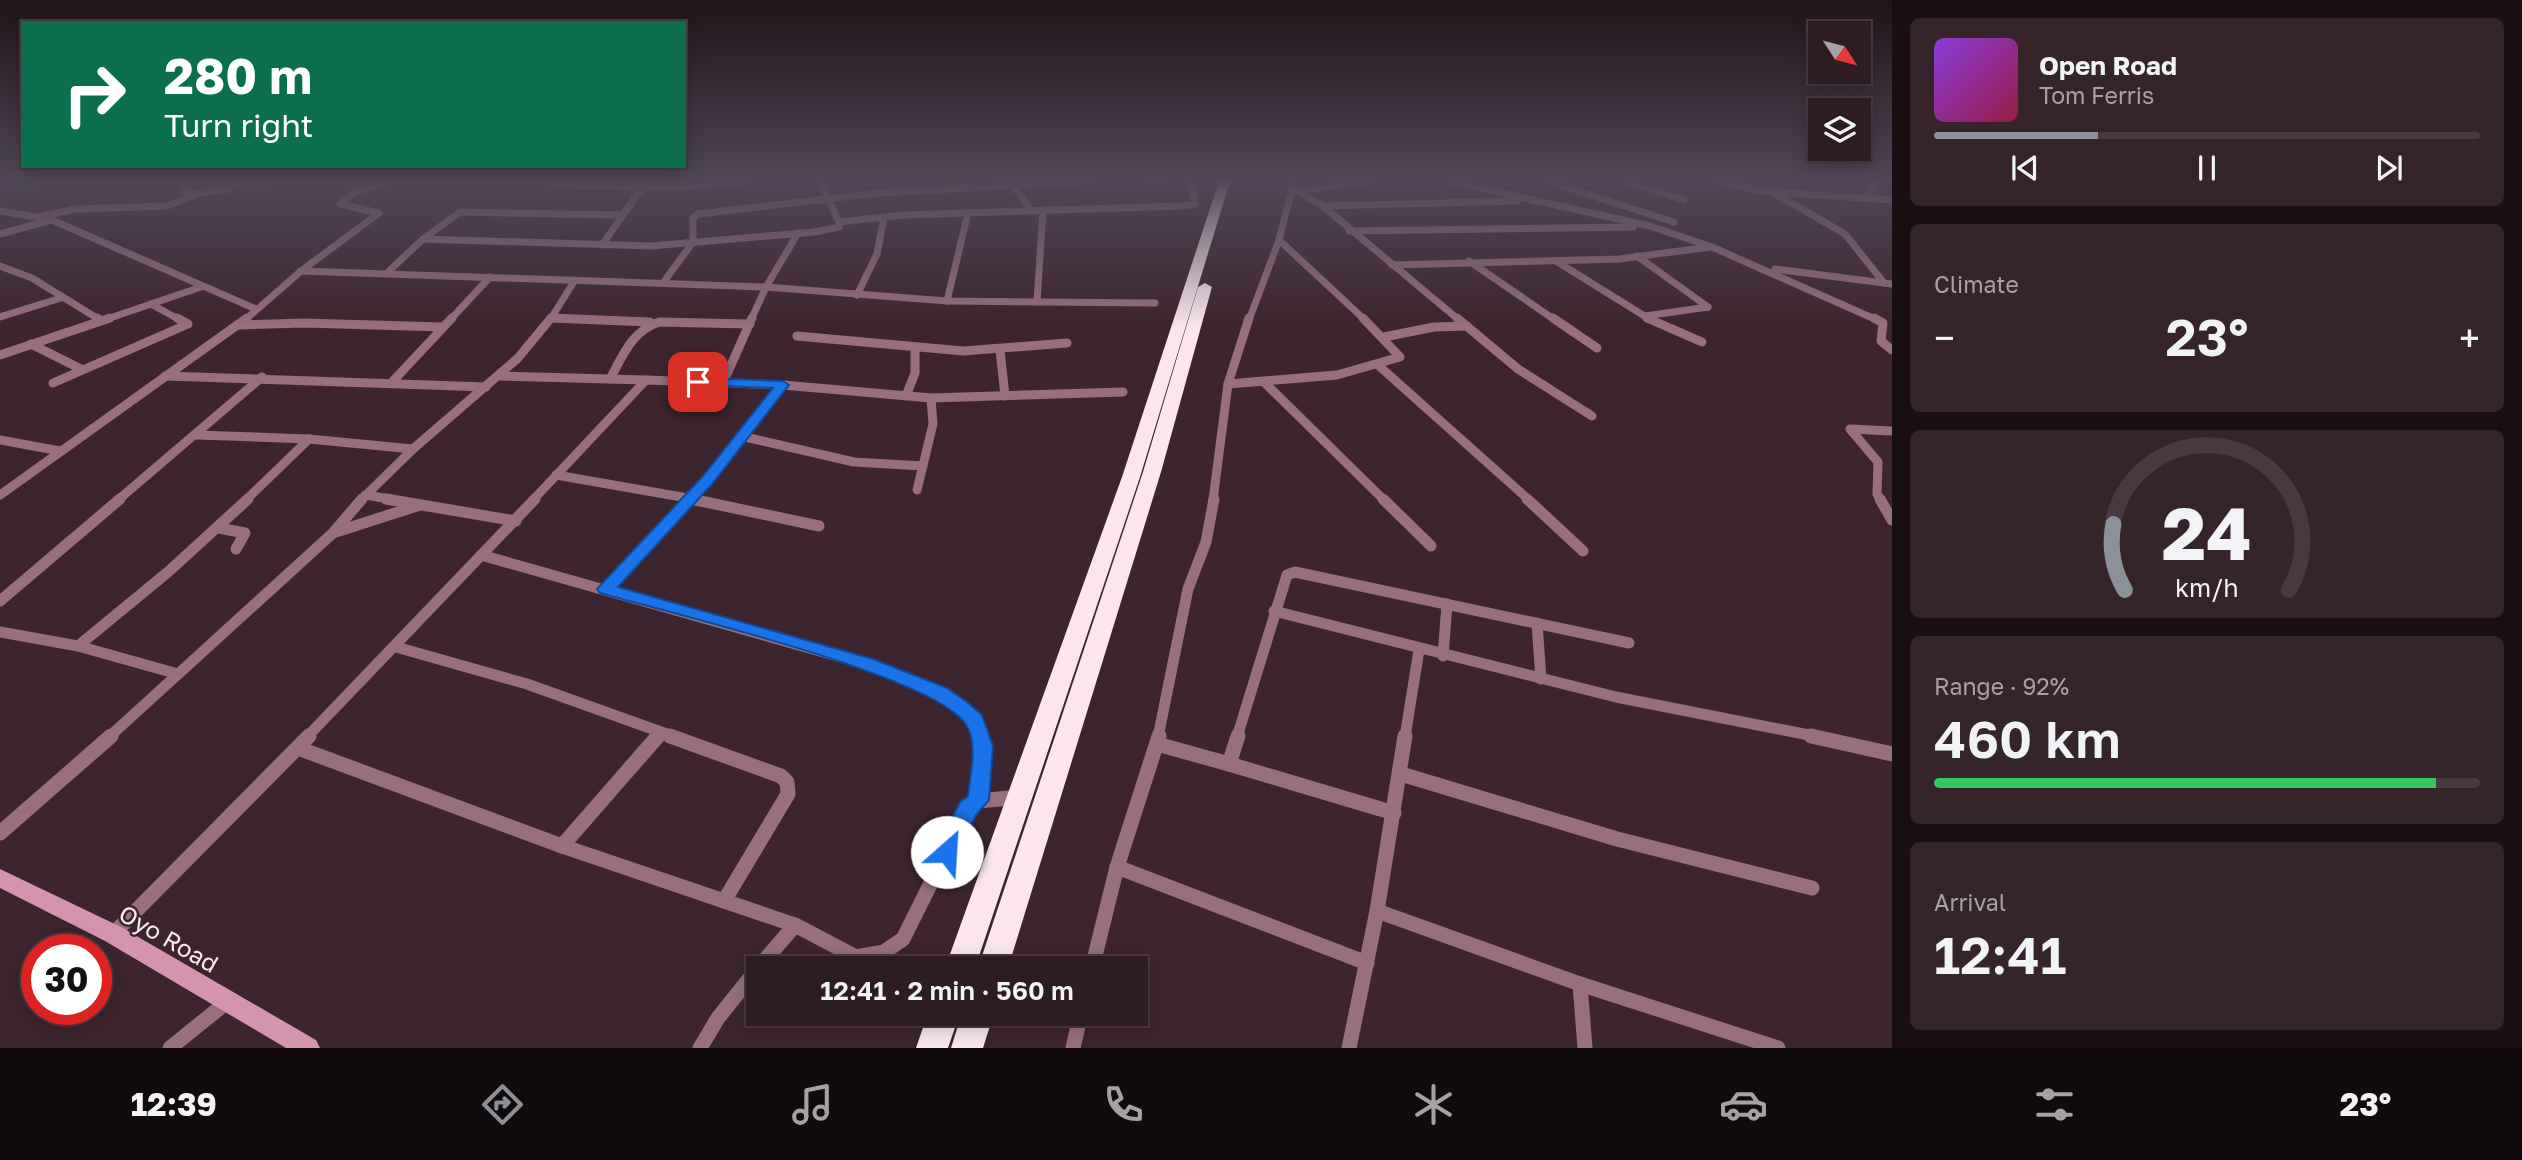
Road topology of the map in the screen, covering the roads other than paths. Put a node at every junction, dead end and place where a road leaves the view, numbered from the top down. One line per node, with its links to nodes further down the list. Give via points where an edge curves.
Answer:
1 (74, 230): 35 (street)
2 (358, 230): 29 (street)
3 (435, 230): 18 (street)
4 (611, 230): 21 (street)
5 (693, 230): 20 (street)
6 (833, 230): 17 (street)
7 (882, 230): 37 (street, via 877,254)
8 (964, 230): 39 (street)
9 (1042, 230): 40 (street)
10 (1209, 230): 127 (highway, via 1131,477)
11 (1223, 230): 141 (highway, via 1152,472)
12 (1282, 230): 19 (street)
13 (1349, 230): 14 (street); 26 (street)
14 (1356, 230)
15 (1662, 230): 22 (street)
16 (1838, 230): 33 (street)
17 (798, 233): 20 (street); 36 (street)
18 (423, 239): 21 (street); 30 (street)
19 (1279, 240): 55 (street); 75 (street)
20 (693, 242): 21 (street); 34 (street)
21 (601, 245)
22 (1712, 247): 23 (street); 28 (street)
23 (1637, 256): 25 (street); 44 (street, via 1708,307)
24 (1469, 261): 25 (street); 26 (street); 60 (street)
25 (1556, 261): 44 (street)
26 (1392, 265): 51 (street)
27 (0, 266): 38 (street, via 32,278)
28 (1765, 268): 33 (street); 52 (street)
29 (301, 271): 30 (street); 43 (street)
30 (387, 273): 31 (street)
31 (490, 277): 32 (street); 53 (street)
32 (575, 280): 34 (street); 46 (street)
33 (1888, 283)
34 (663, 284): 36 (street)
35 (201, 287): 42 (street); 43 (street)
36 (766, 287): 37 (street); 49 (street)
37 (857, 295): 39 (street)
38 (61, 298): 45 (street); 47 (street)
39 (947, 301): 40 (street)
40 (1037, 302): 41 (street)
41 (1155, 303)
42 (151, 304): 47 (street); 65 (street, via 188,324)
43 (256, 309): 50 (street)
44 (1643, 316): 56 (street)
45 (0, 317)
46 (551, 318): 48 (street); 67 (street)
47 (100, 320): 58 (street)
48 (659, 322): 49 (street); 69 (street, via 638,331)
49 (750, 324): 74 (street)
50 (239, 325): 53 (street); 66 (street)
51 (1467, 326): 55 (street); 82 (street, via 1518,369)
52 (1888, 326): 62 (street, via 1881,341)
53 (443, 327): 71 (street)
54 (797, 336): 59 (street)
55 (1384, 337): 64 (street, via 1401,357)
56 (1702, 342)
57 (1068, 343): 61 (street)
58 (31, 344): 63 (street); 65 (street)
59 (915, 348): 61 (street); 79 (street, via 915,373)
60 (1597, 348)
61 (1000, 350): 80 (street)
62 (1892, 350)
63 (0, 355)
64 (1378, 365): 72 (street); 106 (street)
65 (81, 369): 73 (street)
66 (164, 376): 68 (street); 89 (street)
67 (498, 376): 69 (street); 77 (street)
68 (262, 377): 71 (street); 84 (street)
69 (610, 379): 70 (street)
70 (646, 380): 74 (street); 91 (street)
71 (393, 381): 77 (street)
72 (1264, 382): 75 (street); 104 (street)
73 (52, 383)
74 (723, 383): 76 (street)
75 (1227, 384): 122 (street, via 1206,542 1188,589)
76 (783, 385): 79 (street); 85 (street)
77 (486, 387): 88 (street)
78 (1123, 392): 80 (street)
79 (906, 396): 81 (street)
80 (1006, 396): 81 (street)
81 (931, 398): 90 (street, via 933,424)
82 (1592, 416)
83 (1892, 431): 96 (street, via 1850,429 1878,459)
84 (197, 435): 86 (street); 109 (street)
85 (741, 436): 90 (street, via 836,460 896,468); 95 (street)
86 (309, 439): 88 (street); 102 (street)
87 (0, 440): 89 (street)
88 (413, 449): 94 (street)
89 (60, 451): 93 (street)
90 (923, 466): 92 (street)
91 (556, 475): 95 (street, via 622,482); 100 (street)
92 (917, 490)
93 (0, 495)
94 (365, 495): 98 (street); 103 (street)
95 (688, 500): 101 (street); 108 (street)
96 (1879, 501): 97 (street); 99 (street)
97 (1892, 502)
98 (423, 504): 100 (street); 103 (street)
99 (1892, 520)
100 (516, 521): 107 (street)
101 (819, 526)
102 (219, 528): 105 (street, via 245,533); 115 (street, via 131,607)
103 (333, 533): 119 (street)
104 (1430, 546)
105 (236, 549)
106 (1583, 551)
107 (481, 555): 108 (street); 116 (street)
108 (606, 589): 128 (street, via 866,664 940,693 975,720 982,746)
109 (0, 601)
110 (1447, 604): 111 (street, via 1295,572 1287,575); 112 (street); 118 (street)
111 (1274, 611): 117 (street); 125 (street)
112 (1536, 623): 114 (street); 120 (street)
113 (0, 632): 115 (street)
114 (1629, 643)
115 (78, 646): 119 (street)
116 (396, 647): 121 (street, via 527,684); 123 (street)
117 (1419, 650): 118 (street); 126 (street)
118 (1443, 656): 120 (street)
119 (178, 674): 130 (street)
120 (1541, 679): 124 (street)
121 (661, 732): 131 (street); 135 (street, via 787,782 788,794)
122 (1157, 744): 125 (street); 132 (street)
123 (298, 748): 131 (street); 138 (street)
124 (1892, 754)
125 (1229, 764): 129 (street)
126 (1401, 774): 129 (street); 134 (street, via 1617,839)
127 (1019, 797): 128 (street); 140 (highway)
128 (978, 800): 137 (street, via 968,809 903,939 884,953 856,957)
129 (1394, 813): 136 (street)
130 (0, 832)
131 (562, 846): 135 (street)
132 (1117, 867): 142 (street); 143 (street)
133 (0, 878): 138 (street, Oyo Road)
134 (1812, 888)
135 (724, 901): 137 (street)
136 (1377, 911): 143 (street); 145 (street)
137 (795, 925): 139 (street)
138 (113, 934): 146 (street, Oyo Road)
139 (768, 956)
140 (964, 956)
141 (997, 956)
142 (1096, 956)
143 (1367, 963): 156 (street)
144 (746, 983): 153 (street)
145 (1580, 984): 157 (street); 158 (street)
146 (227, 1002): 151 (street); 152 (street, Oyo Road)
147 (940, 1026): 154 (highway)
148 (974, 1026): 155 (highway)
149 (1080, 1026): 150 (street)
150 (1077, 1046)
151 (170, 1048)
152 (308, 1048)
153 (700, 1048)
154 (932, 1048)
155 (967, 1048)
156 (1349, 1048)
157 (1585, 1048)
158 (1778, 1048)

